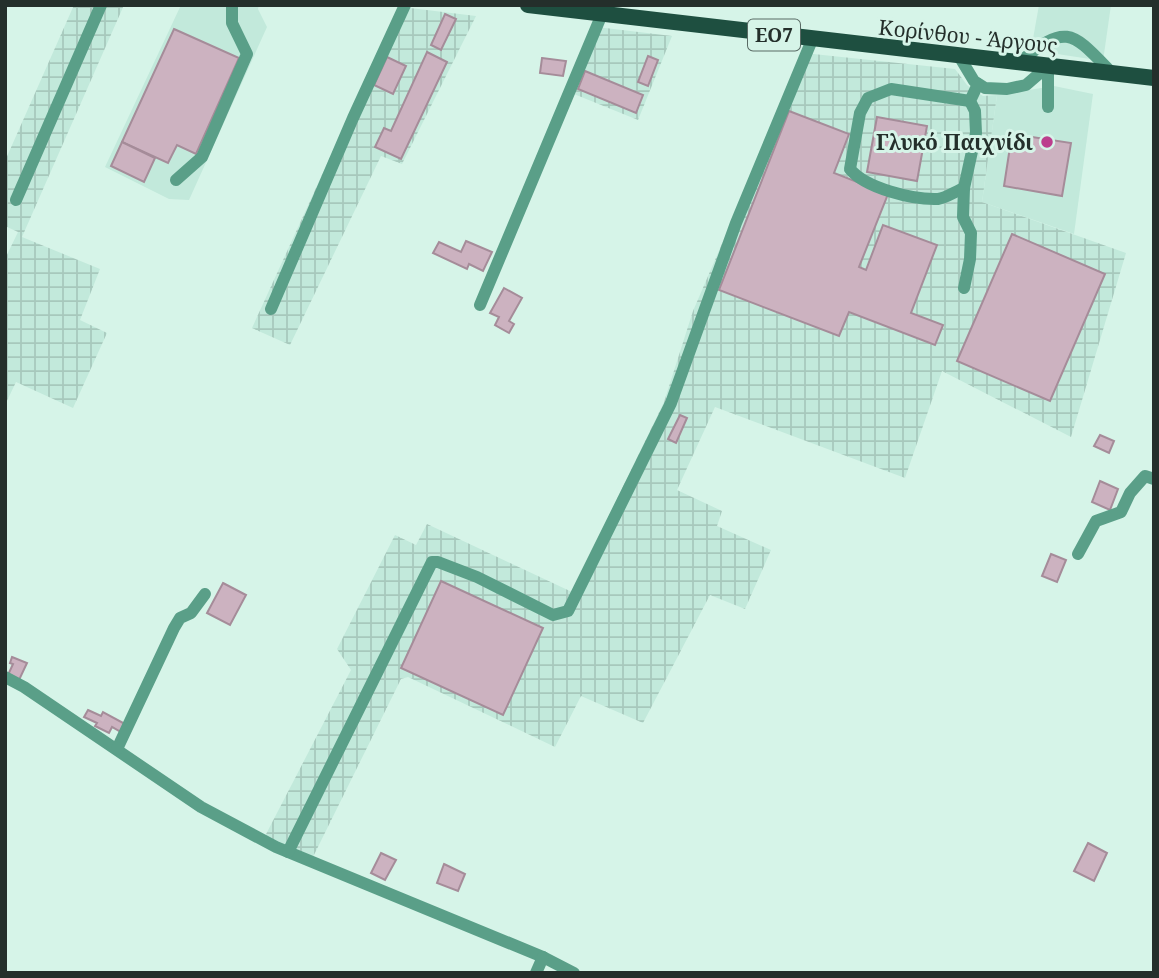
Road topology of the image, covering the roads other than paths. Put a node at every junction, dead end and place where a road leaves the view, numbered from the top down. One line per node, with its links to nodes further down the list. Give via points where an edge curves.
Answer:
1 (101, 5): 17 (street)
2 (232, 5): 15 (street, via 232,23 247,54 202,157)
3 (405, 5): 20 (street)
4 (528, 5): 5 (main road, Κορίνθου - Άργους / ΕΟ7)
5 (602, 14): 6 (main road, Κορίνθου - Άργους / ΕΟ7); 19 (street)
6 (812, 40): 7 (main road, Κορίνθου - Άργους / ΕΟ7); 26 (street, via 736,223 671,402 568,611 553,615 477,577 432,562)
7 (959, 56): 8 (main road, Κορίνθου - Άργους / ΕΟ7); 12 (street)
8 (1020, 62): 9 (main road, Κορίνθου - Άργους / ΕΟ7); 10 (street, via 1058,36 1073,38)
9 (1048, 65): 10 (main road, Κορίνθου - Άργους / ΕΟ7); 12 (street, via 1026,85 1007,89); 14 (street)
10 (1112, 73): 11 (main road, Κορίνθου - Άργους / ΕΟ7)
11 (1154, 78)
12 (978, 84): 13 (street)
13 (970, 101): 16 (street, via 976,133); 16 (street, via 891,89 868,98 860,113 850,169 858,179 902,194 940,199)
14 (1048, 107)
15 (176, 180)
16 (964, 188): 18 (street, via 963,217 971,233)
17 (16, 200)
18 (964, 288)
19 (480, 305)
20 (271, 309)
21 (1154, 479): 22 (street, via 1145,476 1121,512 1096,521)
22 (1078, 554)
23 (205, 594): 25 (street, via 174,628)
24 (5, 677): 25 (street)
25 (117, 748): 26 (street, via 201,807)
26 (288, 852): 27 (street)
27 (543, 957): 28 (street); 29 (street)
28 (536, 973)
29 (574, 973)

